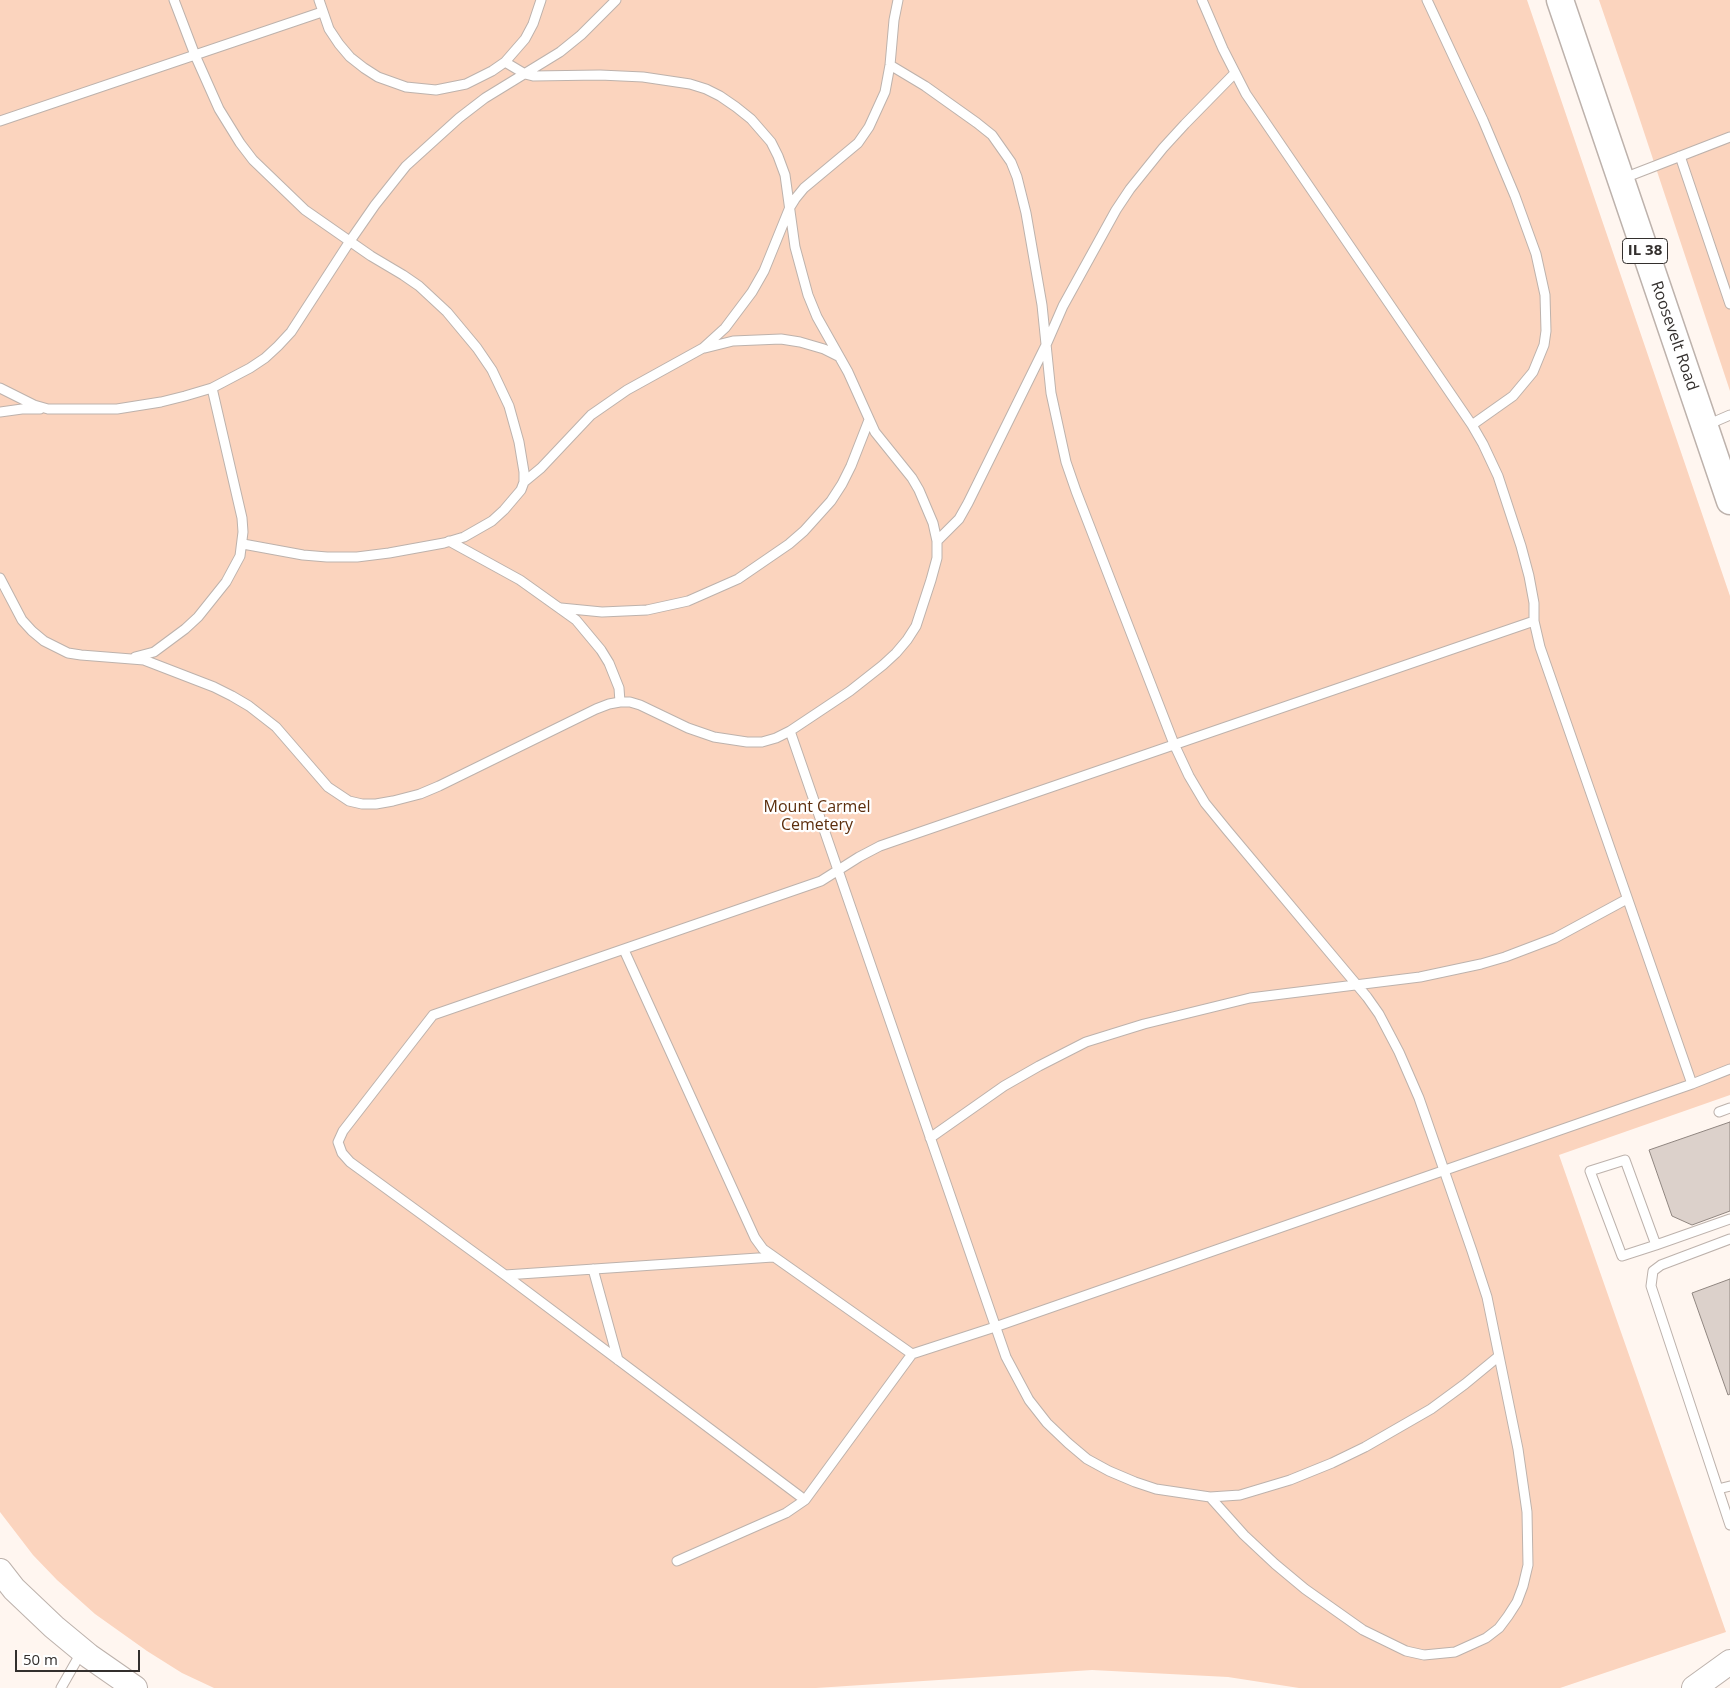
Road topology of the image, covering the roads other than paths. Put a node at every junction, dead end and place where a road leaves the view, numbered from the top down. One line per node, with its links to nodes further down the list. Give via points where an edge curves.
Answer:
1 (174, 0): 10 (lane)
2 (319, 0): 9 (lane)
3 (541, 0): 11 (lane, via 525,39)
4 (616, 0): 14 (lane, via 582,35)
5 (898, 0): 12 (lane)
6 (1202, 0): 13 (lane)
7 (1427, 0): 31 (lane, via 1515,196 1536,254 1545,295 1546,332 1534,372 1513,396)
8 (1560, 0): 18 (main road, Roosevelt Road / IL 38)
9 (322, 12): 10 (lane); 11 (lane, via 339,44 350,56 378,77 406,87 452,88 479,78)
10 (195, 55): 15 (lane); 20 (lane, via 228,126 253,160 305,210)
11 (505, 62): 14 (lane)
12 (890, 65): 19 (lane, via 885,92 858,143 804,188); 22 (lane, via 992,135 1011,162 1026,213)
13 (1235, 73): 22 (lane, via 1185,124 1130,189 1063,306); 31 (lane)
14 (525, 74): 19 (lane, via 651,78 690,84 720,96 751,119 771,142 785,175); 20 (lane, via 485,98 419,154 392,183)
15 (0, 121)
16 (1730, 137): 17 (lane)
17 (1680, 156): 18 (lane); 21 (lane)
18 (1621, 179): 32 (main road, Roosevelt Road / IL 38)
19 (790, 207): 23 (lane, via 752,292 725,328); 24 (lane, via 795,247 808,295)
20 (350, 241): 26 (lane, via 301,318 278,346 250,368); 33 (lane, via 419,286 447,312 477,348 509,406)
21 (1730, 304)
22 (1046, 345): 36 (lane, via 968,504); 44 (lane, via 1051,393 1066,462)
23 (703, 348): 24 (lane, via 733,341 781,339 824,348); 33 (lane, via 608,402)
24 (838, 356): 30 (lane)
25 (0, 388): 27 (lane)
26 (212, 388): 27 (lane, via 138,407); 37 (lane, via 242,518)
27 (48, 409): 28 (lane)
28 (0, 412)
29 (1730, 415): 32 (lane)
30 (869, 420): 36 (lane, via 883,444 898,459 919,490); 39 (lane, via 845,478 826,506 789,544 738,579 688,601 648,610 602,612)
31 (1472, 425): 40 (lane, via 1510,508 1529,576)
32 (1705, 427): 34 (main road, Roosevelt Road / IL 38)
33 (524, 482): 35 (lane, via 515,498 498,516 464,537)
34 (1730, 501)
35 (449, 541): 37 (lane, via 350,557 303,555); 39 (lane, via 520,580)
36 (937, 541): 43 (lane, via 936,558 922,611 907,640 868,678)
37 (242, 544): 41 (lane, via 240,556 226,582 198,617 154,652)
38 (0, 578): 41 (lane, via 22,620 44,641 81,656)
39 (561, 608): 42 (lane, via 576,620 601,650 615,677)
40 (1534, 621): 44 (lane); 46 (lane, via 1540,647)
41 (131, 658): 42 (lane, via 198,681 249,706 276,727 328,787 349,801 362,804 393,801 433,788 596,709)
42 (620, 702): 43 (lane, via 640,705 688,728 732,741 762,742)
43 (790, 731): 45 (lane)
44 (1174, 744): 45 (lane, via 880,846); 48 (lane, via 1205,803)
45 (838, 872): 47 (lane, via 821,881); 53 (lane)
46 (1627, 898): 48 (lane, via 1554,938 1505,957 1452,972); 50 (lane)
47 (624, 950): 58 (lane, via 755,1238); 60 (lane, via 434,1014 340,1137 339,1148 350,1162)
48 (1356, 985): 53 (lane, via 1250,998 1086,1042 1004,1086); 54 (lane, via 1379,1014 1399,1052)
49 (1730, 1069): 50 (lane)
50 (1692, 1084): 54 (lane)
51 (1730, 1108): 52 (lane)
52 (1719, 1112)
53 (930, 1138): 61 (lane)
54 (1445, 1171): 61 (lane); 63 (lane, via 1487,1297)
55 (1730, 1220): 57 (lane)
56 (1730, 1239): 66 (lane, via 1661,1265 1653,1271 1651,1278)
57 (1656, 1245): 57 (lane, via 1622,1256 1590,1171 1625,1160)
58 (773, 1257): 59 (lane); 62 (lane)
59 (593, 1269): 60 (lane); 64 (lane)
60 (505, 1275): 64 (lane)
61 (995, 1327): 62 (lane); 67 (lane, via 1006,1357 1030,1400 1068,1444 1109,1471 1135,1482 1156,1489)
62 (912, 1354): 68 (lane)
63 (1499, 1356): 67 (lane, via 1430,1409 1332,1463 1290,1480 1240,1494); 67 (lane, via 1520,1458 1527,1512 1528,1565 1520,1594 1508,1616 1499,1628 1470,1647 1424,1656 1363,1630 1275,1564)
64 (618, 1360): 68 (lane)
65 (1730, 1486): 66 (lane)
66 (1718, 1489): 69 (lane)
67 (1210, 1497)
68 (806, 1500): 70 (lane, via 786,1513)
69 (1730, 1525)
70 (676, 1561)
71 (0, 1571): 72 (main road, via 14,1589)
72 (82, 1650): 74 (lane); 75 (main road)
73 (1730, 1662): 76 (main road)
74 (61, 1688)
75 (135, 1688)
76 (1694, 1688)

